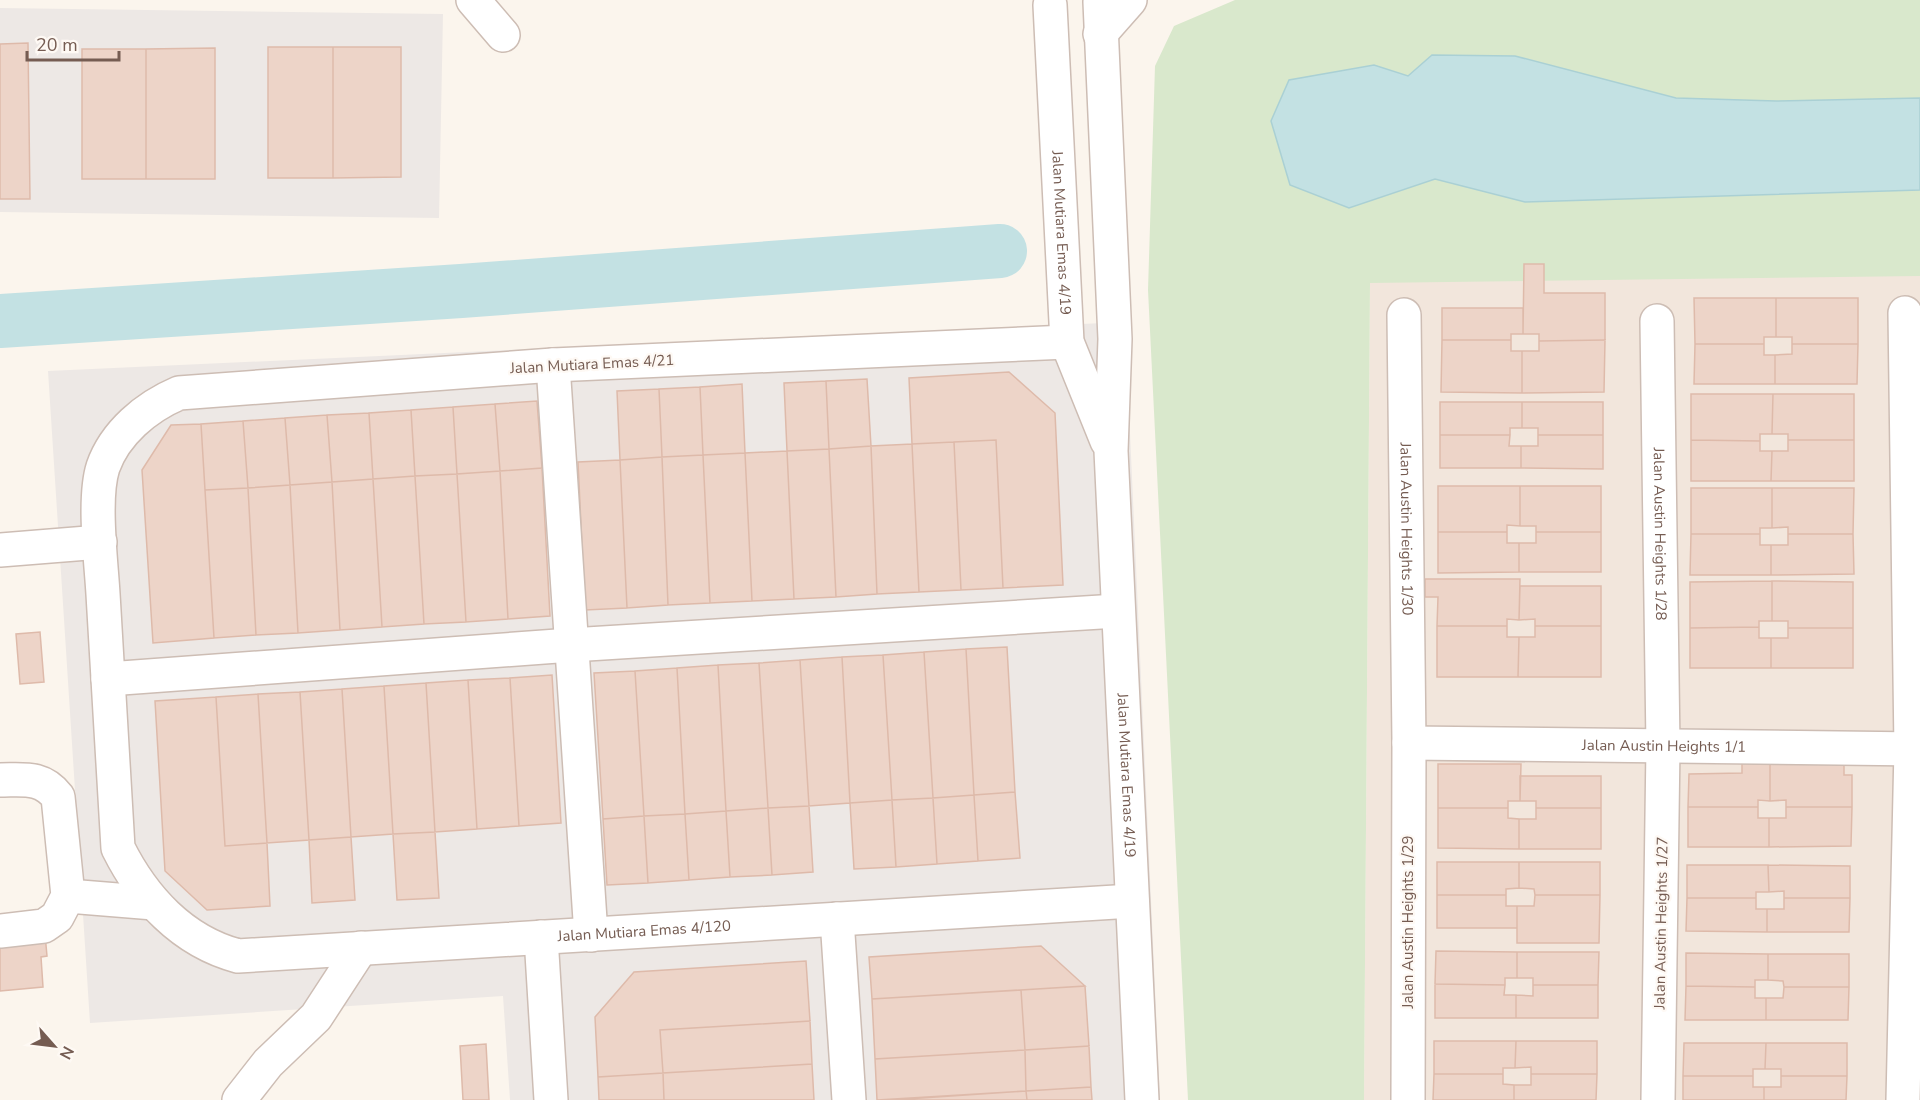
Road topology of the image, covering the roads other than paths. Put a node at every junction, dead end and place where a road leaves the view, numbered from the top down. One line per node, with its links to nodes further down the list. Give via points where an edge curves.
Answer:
1 (473, 0): 4 (street)
2 (1111, 1): 3 (street, via 1084,7); 10 (street, Jalan Mutiara Emas 4/19, via 1100,34 1115,339)
3 (1045, 3): 8 (street, Jalan Mutiara Emas 4/19)
4 (503, 35)
5 (1905, 313): 18 (street)
6 (1404, 315): 16 (street, Jalan Austin Heights 1/30)
7 (1657, 321): 17 (street, Jalan Austin Heights 1/28)
8 (1067, 342): 9 (street, Jalan Mutiara Emas 4/21); 10 (street, Jalan Mutiara Emas 4/19)
9 (553, 365): 11 (street, Jalan Mutiara Emas 4/21, via 179,393 153,406 129,426 111,452 100,481); 14 (street)
10 (1111, 451): 13 (street, Jalan Mutiara Emas 4/19)
11 (100, 542): 12 (street); 15 (street, Jalan Mutiara Emas 4/21)
12 (0, 549)
13 (1118, 611): 14 (street); 21 (street, Jalan Mutiara Emas 4/19)
14 (571, 645): 15 (street); 25 (street)
15 (108, 679): 22 (street, Jalan Mutiara Emas 4/21, via 118,848)
16 (1409, 743): 17 (street, Jalan Austin Heights 1/1); 32 (street, Jalan Austin Heights 1/29)
17 (1663, 746): 18 (street, Jalan Austin Heights 1/1); 33 (street, Jalan Austin Heights 1/27)
18 (1916, 749): 34 (street)
19 (0, 780): 20 (street, via 41,782 58,798)
20 (68, 896): 22 (street); 24 (street, via 57,917 44,926)
21 (1132, 901): 23 (street, Jalan Mutiara Emas 4/120); 31 (street, Jalan Mutiara Emas 4/19)
22 (161, 910): 27 (street, Jalan Mutiara Emas 4/120, via 201,941 238,956)
23 (837, 919): 25 (street, Jalan Mutiara Emas 4/120); 30 (street)
24 (0, 931)
25 (591, 935): 26 (street, Jalan Mutiara Emas 4/120)
26 (541, 937): 27 (street, Jalan Mutiara Emas 4/120); 29 (street)
27 (362, 948): 28 (street, via 316,1017 268,1063)
28 (240, 1100)
29 (551, 1100)
30 (849, 1100)
31 (1142, 1100)
32 (1408, 1100)
33 (1658, 1100)
34 (1903, 1100)

